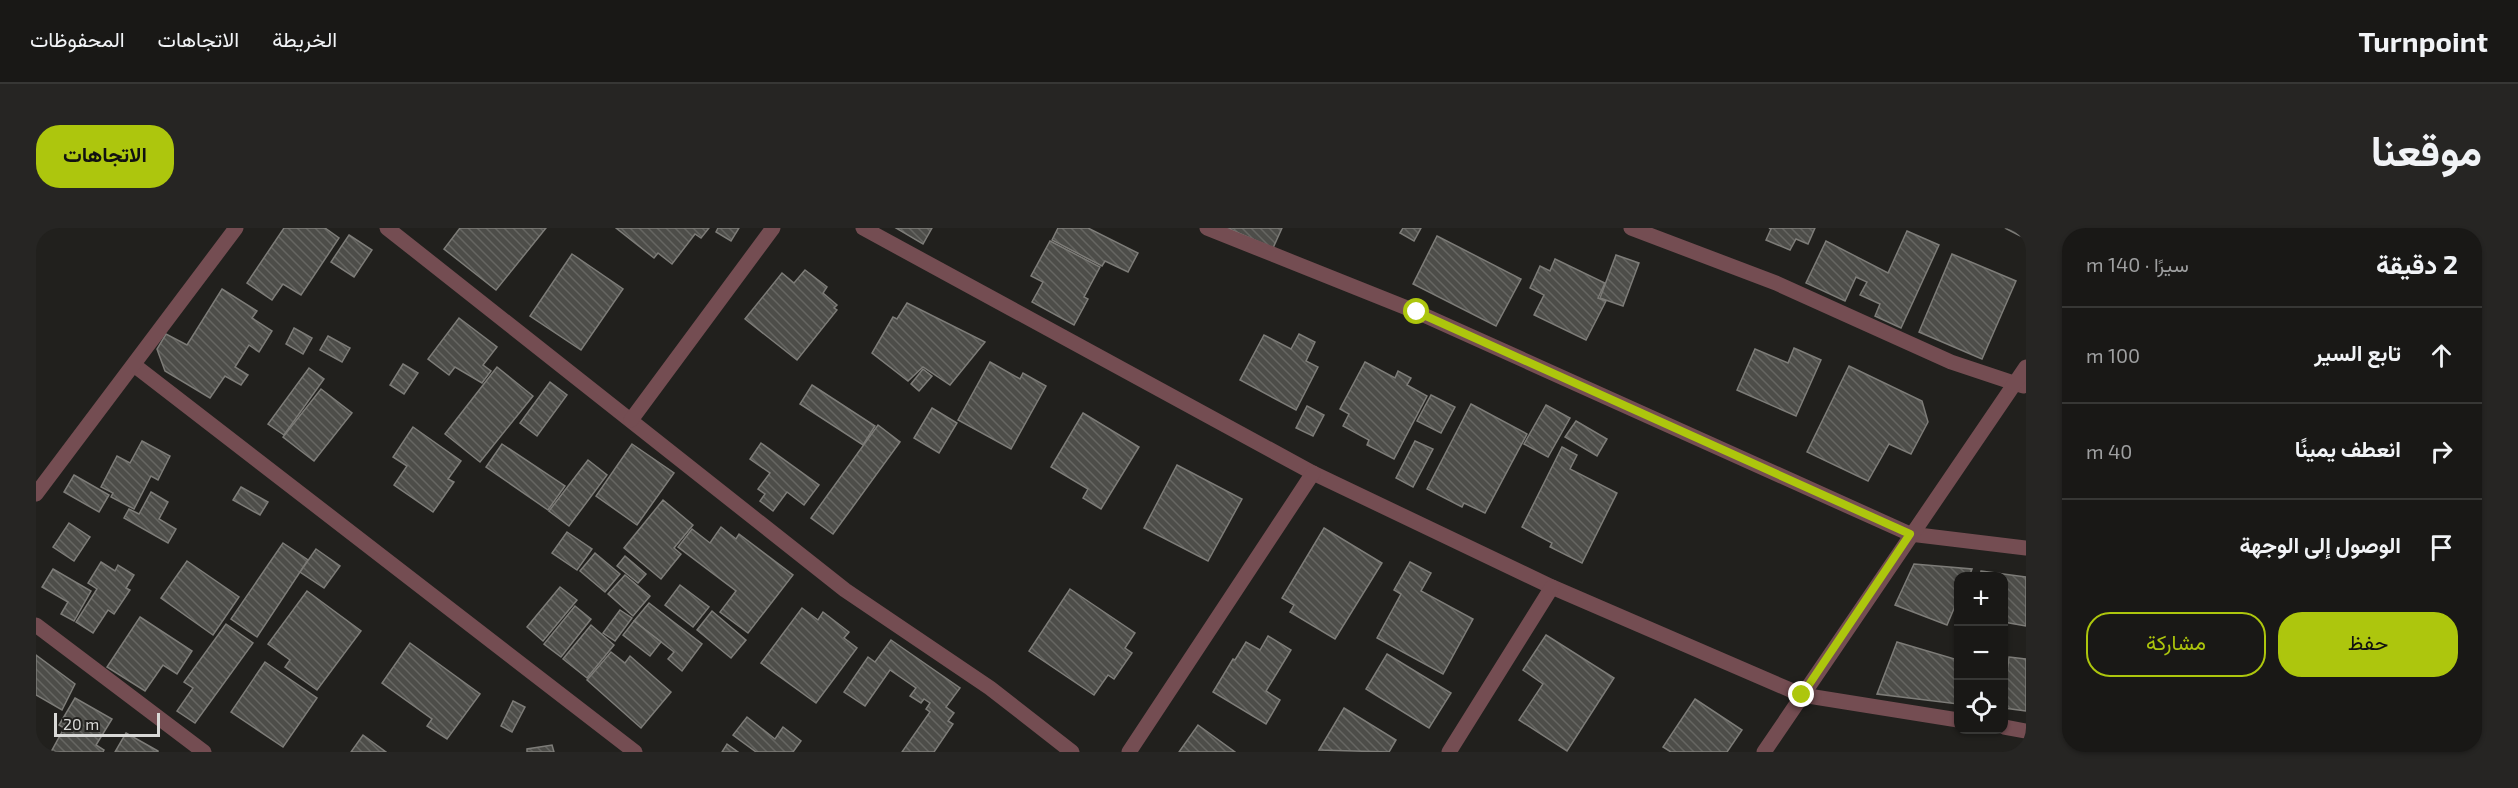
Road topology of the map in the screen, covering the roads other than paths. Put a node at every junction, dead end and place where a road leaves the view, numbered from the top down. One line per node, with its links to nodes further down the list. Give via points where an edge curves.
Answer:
1 (236, 228): 7 (street)
2 (387, 228): 10 (street)
3 (773, 228): 10 (street)
4 (863, 228): 11 (street)
5 (1207, 228): 13 (street, via 1417,312)
6 (1631, 228): 9 (street, via 1776,283 1951,362)
7 (134, 365): 12 (street); 22 (street)
8 (2026, 367): 9 (street)
9 (2021, 385): 13 (street)
10 (631, 420): 23 (street, via 844,590 990,688)
11 (1313, 473): 15 (street); 24 (street)
12 (36, 495)
13 (1910, 534): 14 (street); 17 (street)
14 (2026, 548)
15 (1552, 587): 17 (street); 25 (street)
16 (36, 625): 21 (street)
17 (1802, 695): 18 (street); 26 (street)
18 (1954, 719)
19 (2008, 728): 20 (street)
20 (2026, 731)
21 (204, 752)
22 (635, 752)
23 (1072, 752)
24 (1129, 752)
25 (1449, 752)
26 (1764, 752)

